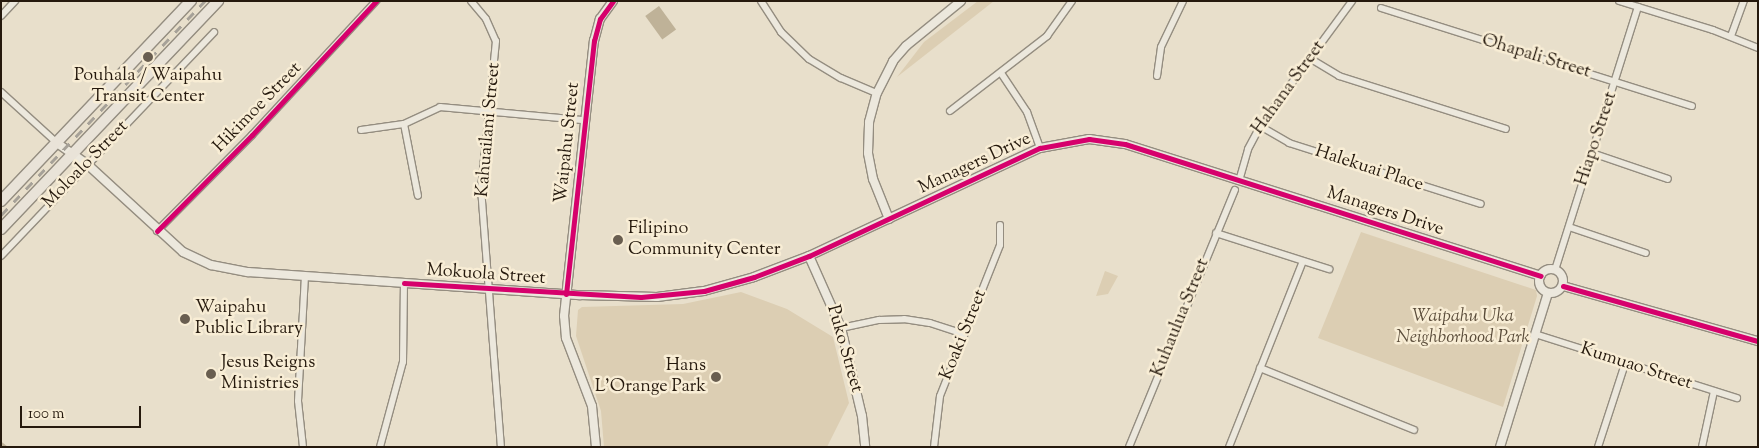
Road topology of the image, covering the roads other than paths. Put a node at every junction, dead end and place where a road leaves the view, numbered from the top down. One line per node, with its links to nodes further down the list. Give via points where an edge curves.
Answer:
1 (15, 1): 16 (street)
2 (191, 1): 34 (main road)
3 (218, 1): 36 (main road)
4 (376, 1): 49 (street, Hikimoe Street, via 259,128)
5 (471, 1): 27 (street, Kahuailani Street, via 486,19 496,41)
6 (613, 1): 29 (street, Waipahu Street, via 596,29)
7 (760, 1): 25 (street, via 782,32 809,59 841,78)
8 (961, 1): 25 (street, via 906,46 893,61)
9 (1072, 1): 21 (street, via 1047,36)
10 (1182, 1): 22 (street, via 1161,47)
11 (1352, 1): 20 (street, Hahana Street)
12 (1619, 1): 14 (street)
13 (1744, 1): 18 (street)
14 (1638, 7): 18 (street); 23 (street, Hiapo Street)
15 (1380, 8): 23 (street, Ohapali Street)
16 (1, 16)
17 (214, 32): 38 (street, Moloalo Street)
18 (1730, 36): 19 (street)
19 (1758, 48)
20 (1310, 59): 31 (street, Hahana Street); 32 (street, via 1339,76)
21 (1001, 73): 28 (street); 35 (street, via 1027,112)
22 (1157, 76)
23 (1615, 81): 26 (street, Ohapali Street); 37 (street, Hiapo Street)
24 (1, 92): 34 (street)
25 (877, 93): 45 (street, via 869,122 868,153 872,179)
26 (1692, 106)
27 (490, 112): 29 (street); 30 (street, via 440,107); 61 (street, Kahuailani Street, via 481,188)
28 (950, 112)
29 (584, 120): 63 (street, Waipahu Street)
30 (404, 124): 33 (street); 42 (street)
31 (1260, 126): 40 (street, Hahana Street, via 1248,149); 44 (street, Halekuai Place, via 1289,143)
32 (1506, 129)
33 (361, 130)
34 (57, 142): 36 (street, Mokuola Street); 43 (main road)
35 (1040, 148): 40 (street, Managers Drive, via 1073,140 1106,141); 45 (street, Managers Drive)
36 (72, 152): 38 (street, Mokuola Street); 48 (main road)
37 (1592, 153): 39 (street); 47 (street, Hiapo Street)
38 (87, 164): 49 (street, Mokuola Street); 52 (street, Moloalo Street)
39 (1668, 179)
40 (1239, 181): 58 (street, Managers Drive)
41 (1235, 190): 50 (street, Kuhaulua Street)
42 (418, 196)
43 (1, 201)
44 (1481, 204)
45 (889, 219): 53 (street, Managers Drive)
46 (1000, 225): 65 (street, Koaki Street, via 1000,245)
47 (1568, 227): 51 (street); 56 (street, Hiapo Street)
48 (1, 229)
49 (157, 231): 57 (street, Mokuola Street, via 183,252 211,265 248,272)
50 (1216, 233): 54 (street); 79 (street, Kuhaulua Street)
51 (1646, 252)
52 (1, 256)
53 (809, 256): 63 (street, Managers Drive, via 754,277 704,291 657,297); 64 (street, Puko Street)
54 (1303, 261): 55 (street); 69 (street)
55 (1329, 269)
56 (1555, 270): 58 (street, via 1545,271); 60 (street, via 1561,275)
57 (305, 276): 59 (street, Mokuola Street); 73 (street, via 298,401)
58 (1541, 276): 62 (street, via 1540,286)
59 (404, 283): 61 (street, Mokuola Street); 74 (street, via 403,362)
60 (1563, 286): 62 (street, via 1555,293); 67 (street)
61 (489, 289): 63 (street, Mokuola Street); 75 (street, Kahuailani Street)
62 (1548, 293): 66 (street)
63 (566, 294): 76 (street, Waipahu Street, via 566,338 592,406)
64 (841, 328): 65 (street, via 879,320 904,319); 77 (street, Puko Street, via 862,416)
65 (964, 334): 78 (street, Koaki Street, via 940,396)
66 (1535, 334): 68 (street, Kumuao Street); 81 (street)
67 (1758, 341)
68 (1625, 364): 70 (street, Kumuao Street); 82 (street)
69 (1260, 368): 72 (street); 80 (street)
70 (1714, 391): 71 (street, Kumuao Street); 83 (street)
71 (1736, 398)
72 (1414, 430)
73 (304, 447)
74 (380, 447)
75 (501, 447)
76 (596, 447)
77 (865, 447)
78 (934, 447)
79 (1130, 447)
80 (1229, 447)
81 (1500, 447)
82 (1598, 447)
83 (1702, 447)

